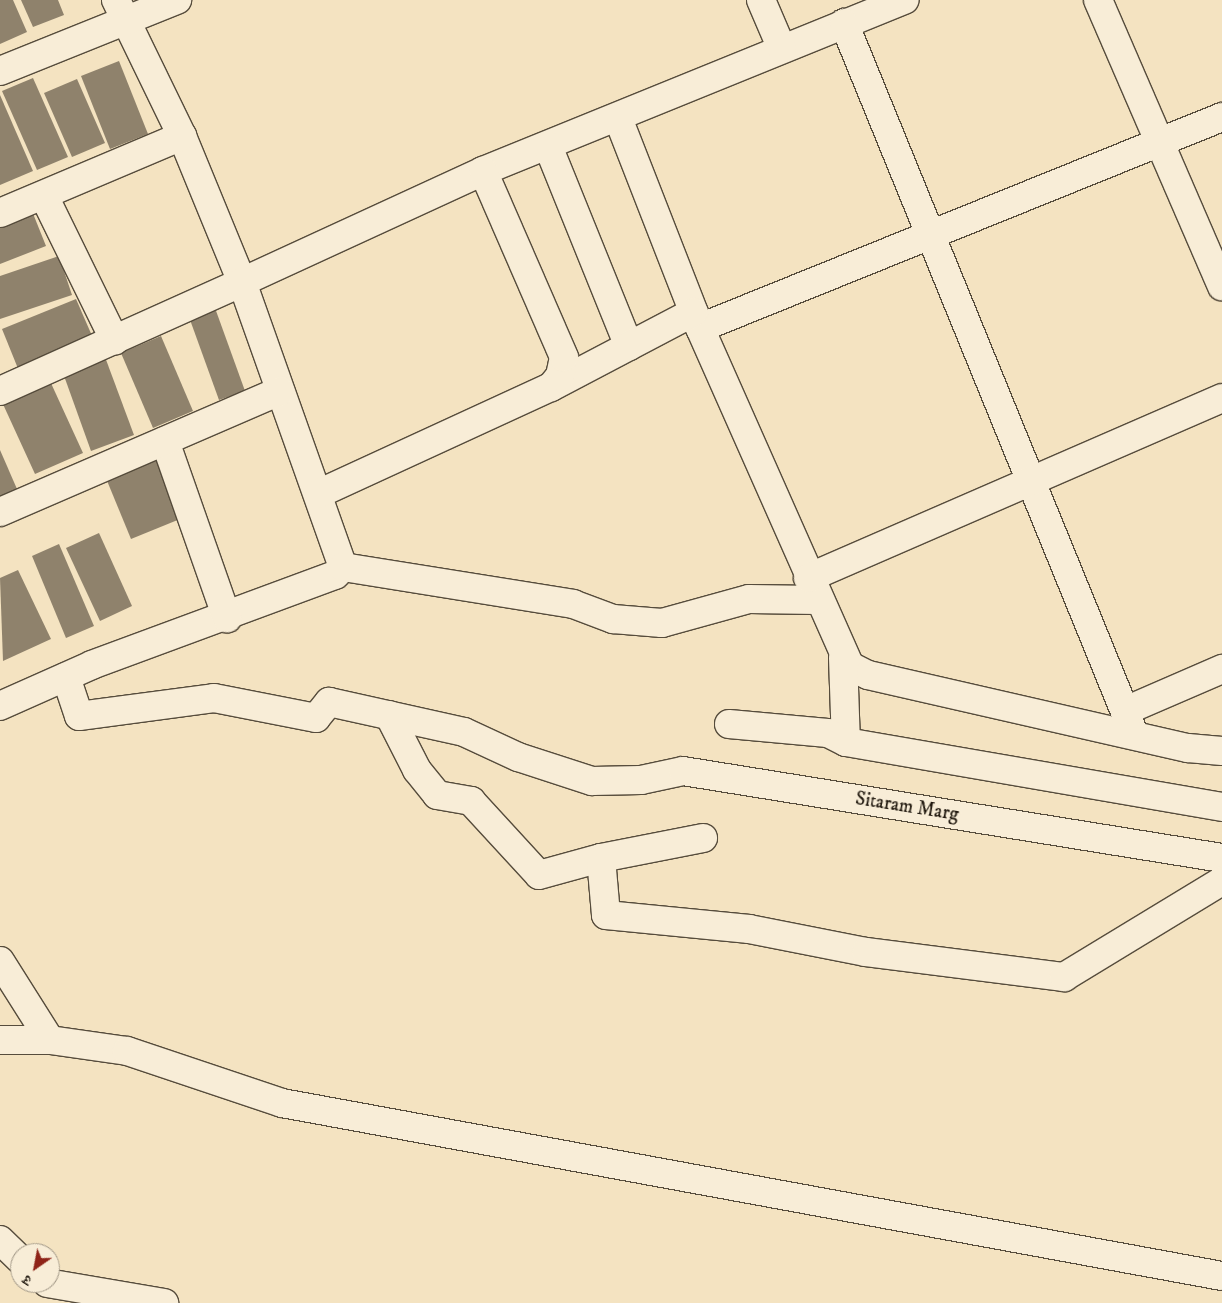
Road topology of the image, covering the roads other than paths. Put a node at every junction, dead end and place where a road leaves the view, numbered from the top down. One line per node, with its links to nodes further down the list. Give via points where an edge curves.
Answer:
1 (177, 0): 5 (street)
2 (761, 0): 7 (street)
3 (904, 0): 6 (street)
4 (1098, 0): 12 (street)
5 (120, 9): 8 (street); 11 (street)
6 (844, 23): 7 (street); 17 (street)
7 (782, 49): 9 (street)
8 (0, 71)
9 (618, 118): 13 (street); 20 (street)
10 (1222, 118): 12 (street)
11 (182, 136): 15 (street); 18 (street)
12 (1158, 141): 17 (street); 19 (street)
13 (548, 146): 14 (street); 22 (street)
14 (483, 171): 18 (street); 24 (street, via 564,357 564,367)
15 (44, 196): 16 (street); 21 (street)
16 (0, 213)
17 (927, 236): 20 (street); 28 (street)
18 (242, 282): 21 (street); 25 (street)
19 (1222, 286)
20 (697, 320): 22 (street); 32 (street)
21 (115, 341): 23 (street)
22 (629, 346): 24 (street)
23 (2, 386)
24 (551, 387): 29 (street)
25 (280, 391): 27 (street); 29 (street)
26 (1222, 398): 28 (street)
27 (165, 441): 30 (street); 33 (street)
28 (1032, 480): 32 (street); 39 (street)
29 (318, 494): 31 (street)
30 (0, 512)
31 (343, 567): 32 (street, via 573,604 613,618 662,623 749,599); 33 (street, via 335,575)
32 (812, 589): 34 (street)
33 (227, 618): 36 (street)
34 (843, 658): 39 (street, via 868,675); 41 (street)
35 (1222, 669): 39 (street)
36 (66, 677): 37 (street); 38 (street, Sitaram Marg, via 80,716 214,698 316,718 329,702)
37 (0, 706)
38 (389, 715): 45 (street, via 417,770 437,795 471,801 539,875); 46 (street, Sitaram Marg, via 464,732 518,757 592,781 641,780 683,771)
39 (1130, 722): 42 (street, via 1188,748)
40 (729, 724): 41 (street, via 828,733)
41 (846, 742): 43 (street)
42 (1222, 751)
43 (1222, 807)
44 (703, 838): 45 (street)
45 (601, 858): 47 (street, via 606,915 749,929 866,952 1064,977)
46 (1222, 858)
47 (1222, 880)
48 (0, 961): 50 (street)
49 (0, 1040): 50 (street)
50 (50, 1040): 53 (street, via 127,1051 282,1103)
51 (0, 1240): 52 (street)
52 (10, 1250)
53 (1222, 1276)
54 (60, 1285): 55 (street)
55 (164, 1303)

